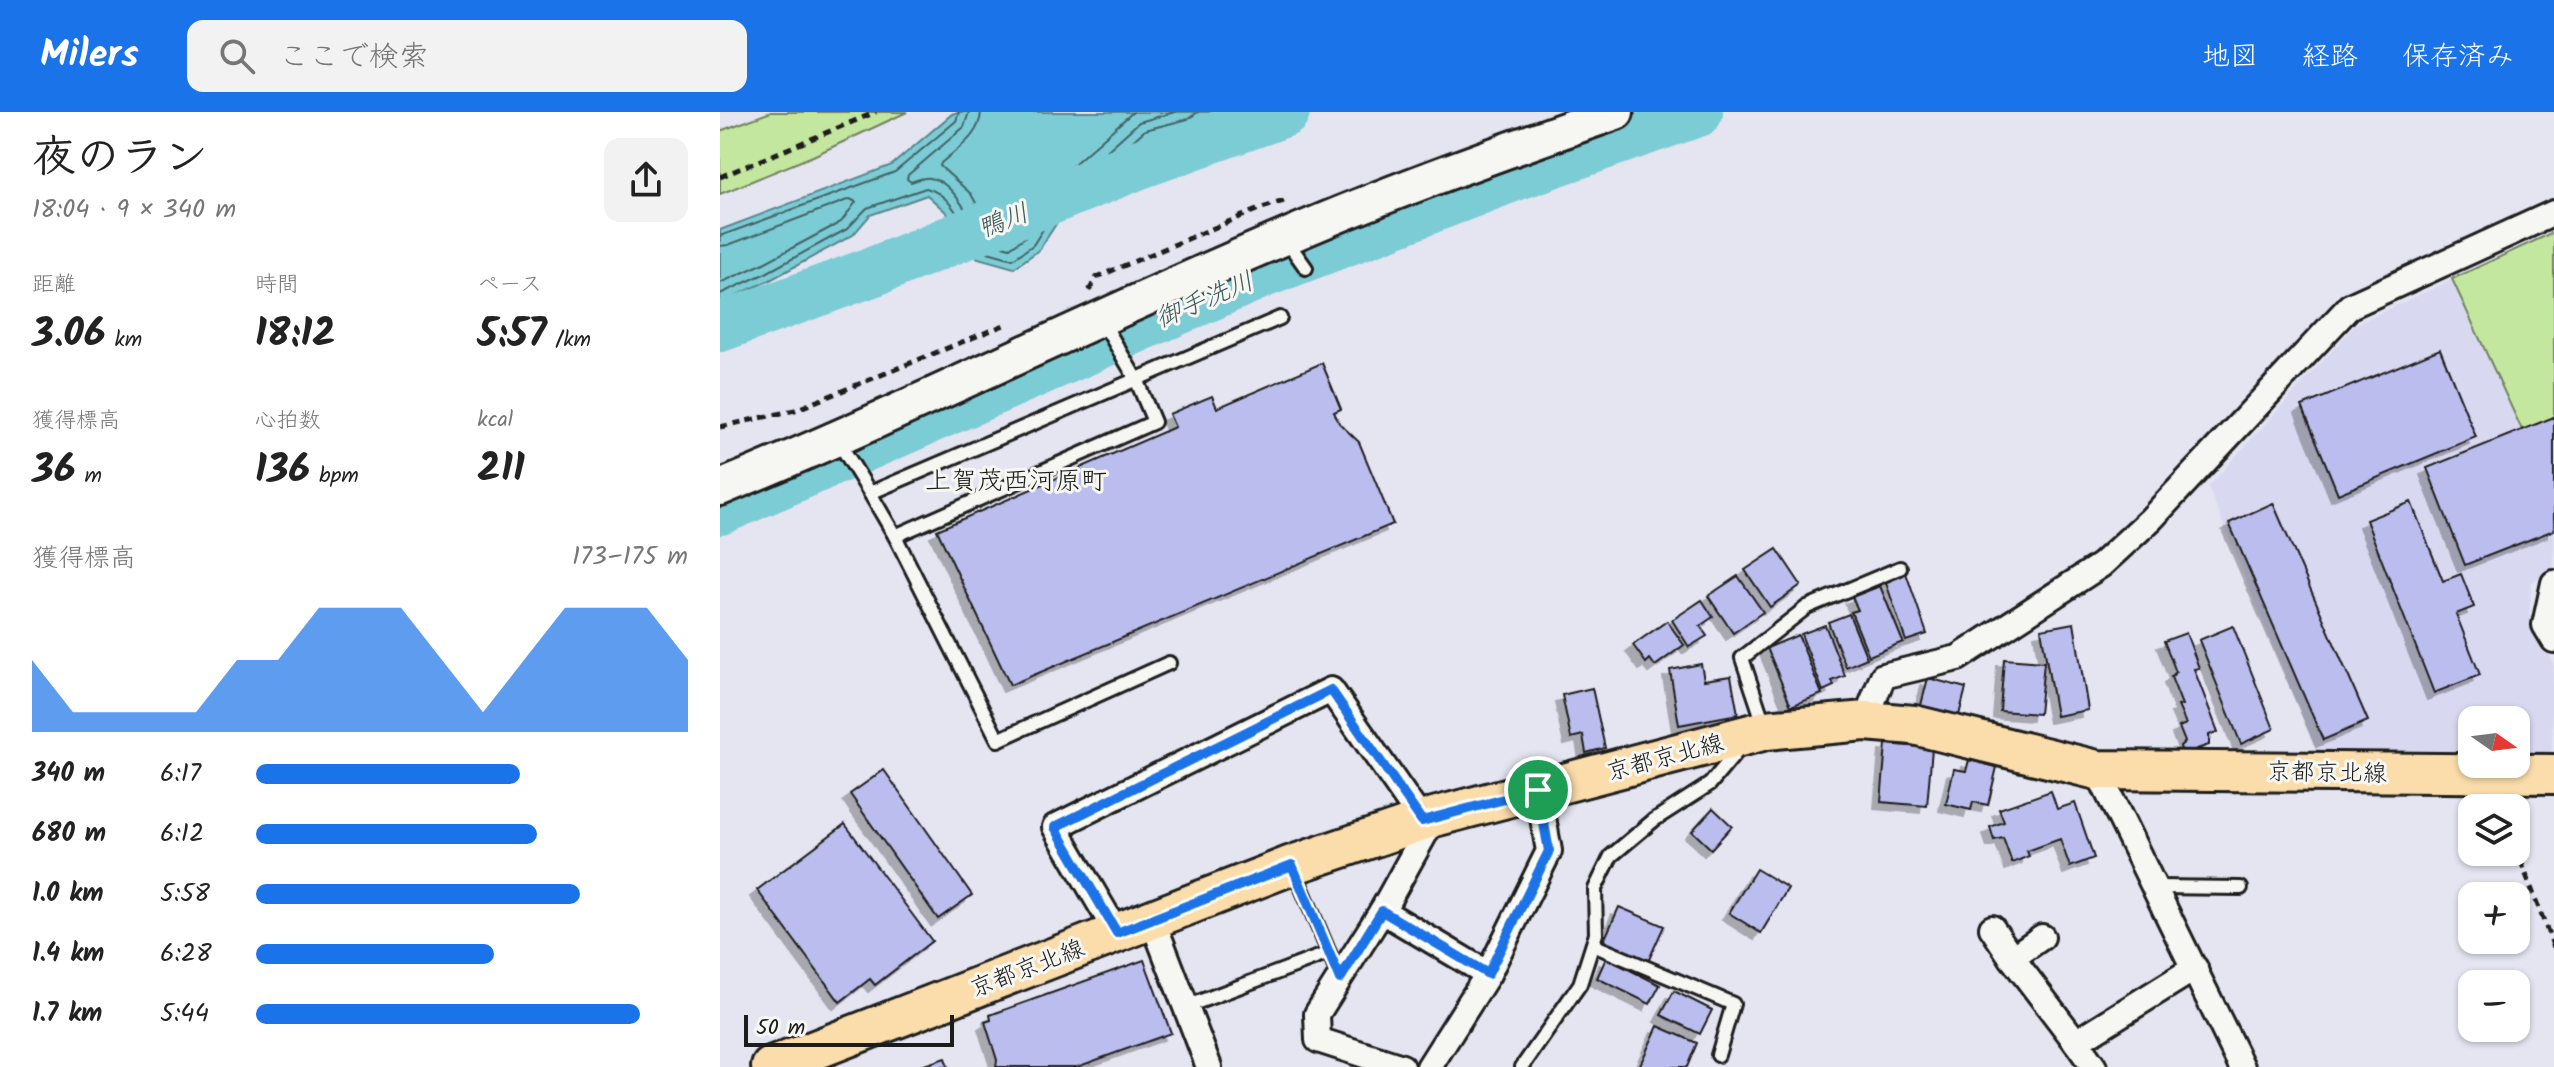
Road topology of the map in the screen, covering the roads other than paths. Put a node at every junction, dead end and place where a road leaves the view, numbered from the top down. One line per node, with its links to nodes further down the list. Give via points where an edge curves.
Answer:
1 (1616, 112): 3 (street)
2 (2554, 213): 16 (street, via 2350,306 2151,519 2101,565 1958,658 1883,676)
3 (1284, 237): 4 (lane); 5 (street)
4 (1306, 268)
5 (1101, 318): 7 (lane); 8 (street)
6 (1280, 318): 7 (lane)
7 (1136, 379): 10 (lane); 11 (lane, via 1154,422)
8 (837, 440): 9 (street); 10 (lane)
9 (720, 488)
10 (870, 493): 11 (lane)
11 (895, 536): 15 (lane, via 998,740)
12 (1900, 568): 17 (lane, via 1807,607 1742,658)
13 (2554, 583): 14 (street, via 2545,625)
14 (2554, 640)
15 (1169, 663)
16 (1865, 721): 17 (main road, 京都京北線); 18 (main road, 京都京北線, via 1914,725)
17 (1759, 732): 20 (main road, 京都京北線); 30 (lane, via 1710,784 1611,856 1595,889)
18 (2097, 770): 19 (main road, 京都京北線); 23 (street)
19 (2554, 774)
20 (1538, 790): 21 (main road, 京都京北線); 34 (street, via 1549,851)
21 (1428, 819): 22 (main road, 京都京北線); 25 (street); 28 (street, via 1331,690 1055,827)
22 (1292, 865): 26 (main road, 京都京北線); 31 (lane)
23 (2155, 887): 24 (lane); 33 (street)
24 (2241, 888)
25 (1382, 911): 34 (street); 35 (street)
26 (1152, 919): 28 (main road, 京都京北線); 36 (street)
27 (1992, 928): 32 (street)
28 (1117, 933): 39 (main road, 京都京北線)
29 (2042, 937): 32 (street)
30 (1593, 945): 38 (lane, via 1733,1004); 43 (lane, via 1580,984)
31 (1329, 953): 35 (lane); 36 (lane)
32 (2012, 958): 37 (street)
33 (2195, 968): 37 (street); 45 (street)
34 (1488, 974): 42 (street)
35 (1340, 979): 41 (street, via 1317,1014 1318,1040)
36 (1185, 1007): 40 (street)
37 (2076, 1042): 44 (street)
38 (1718, 1055)
39 (771, 1067)
40 (1209, 1067)
41 (1402, 1067)
42 (1429, 1067)
43 (1522, 1067)
44 (2094, 1067)
45 (2242, 1067)

